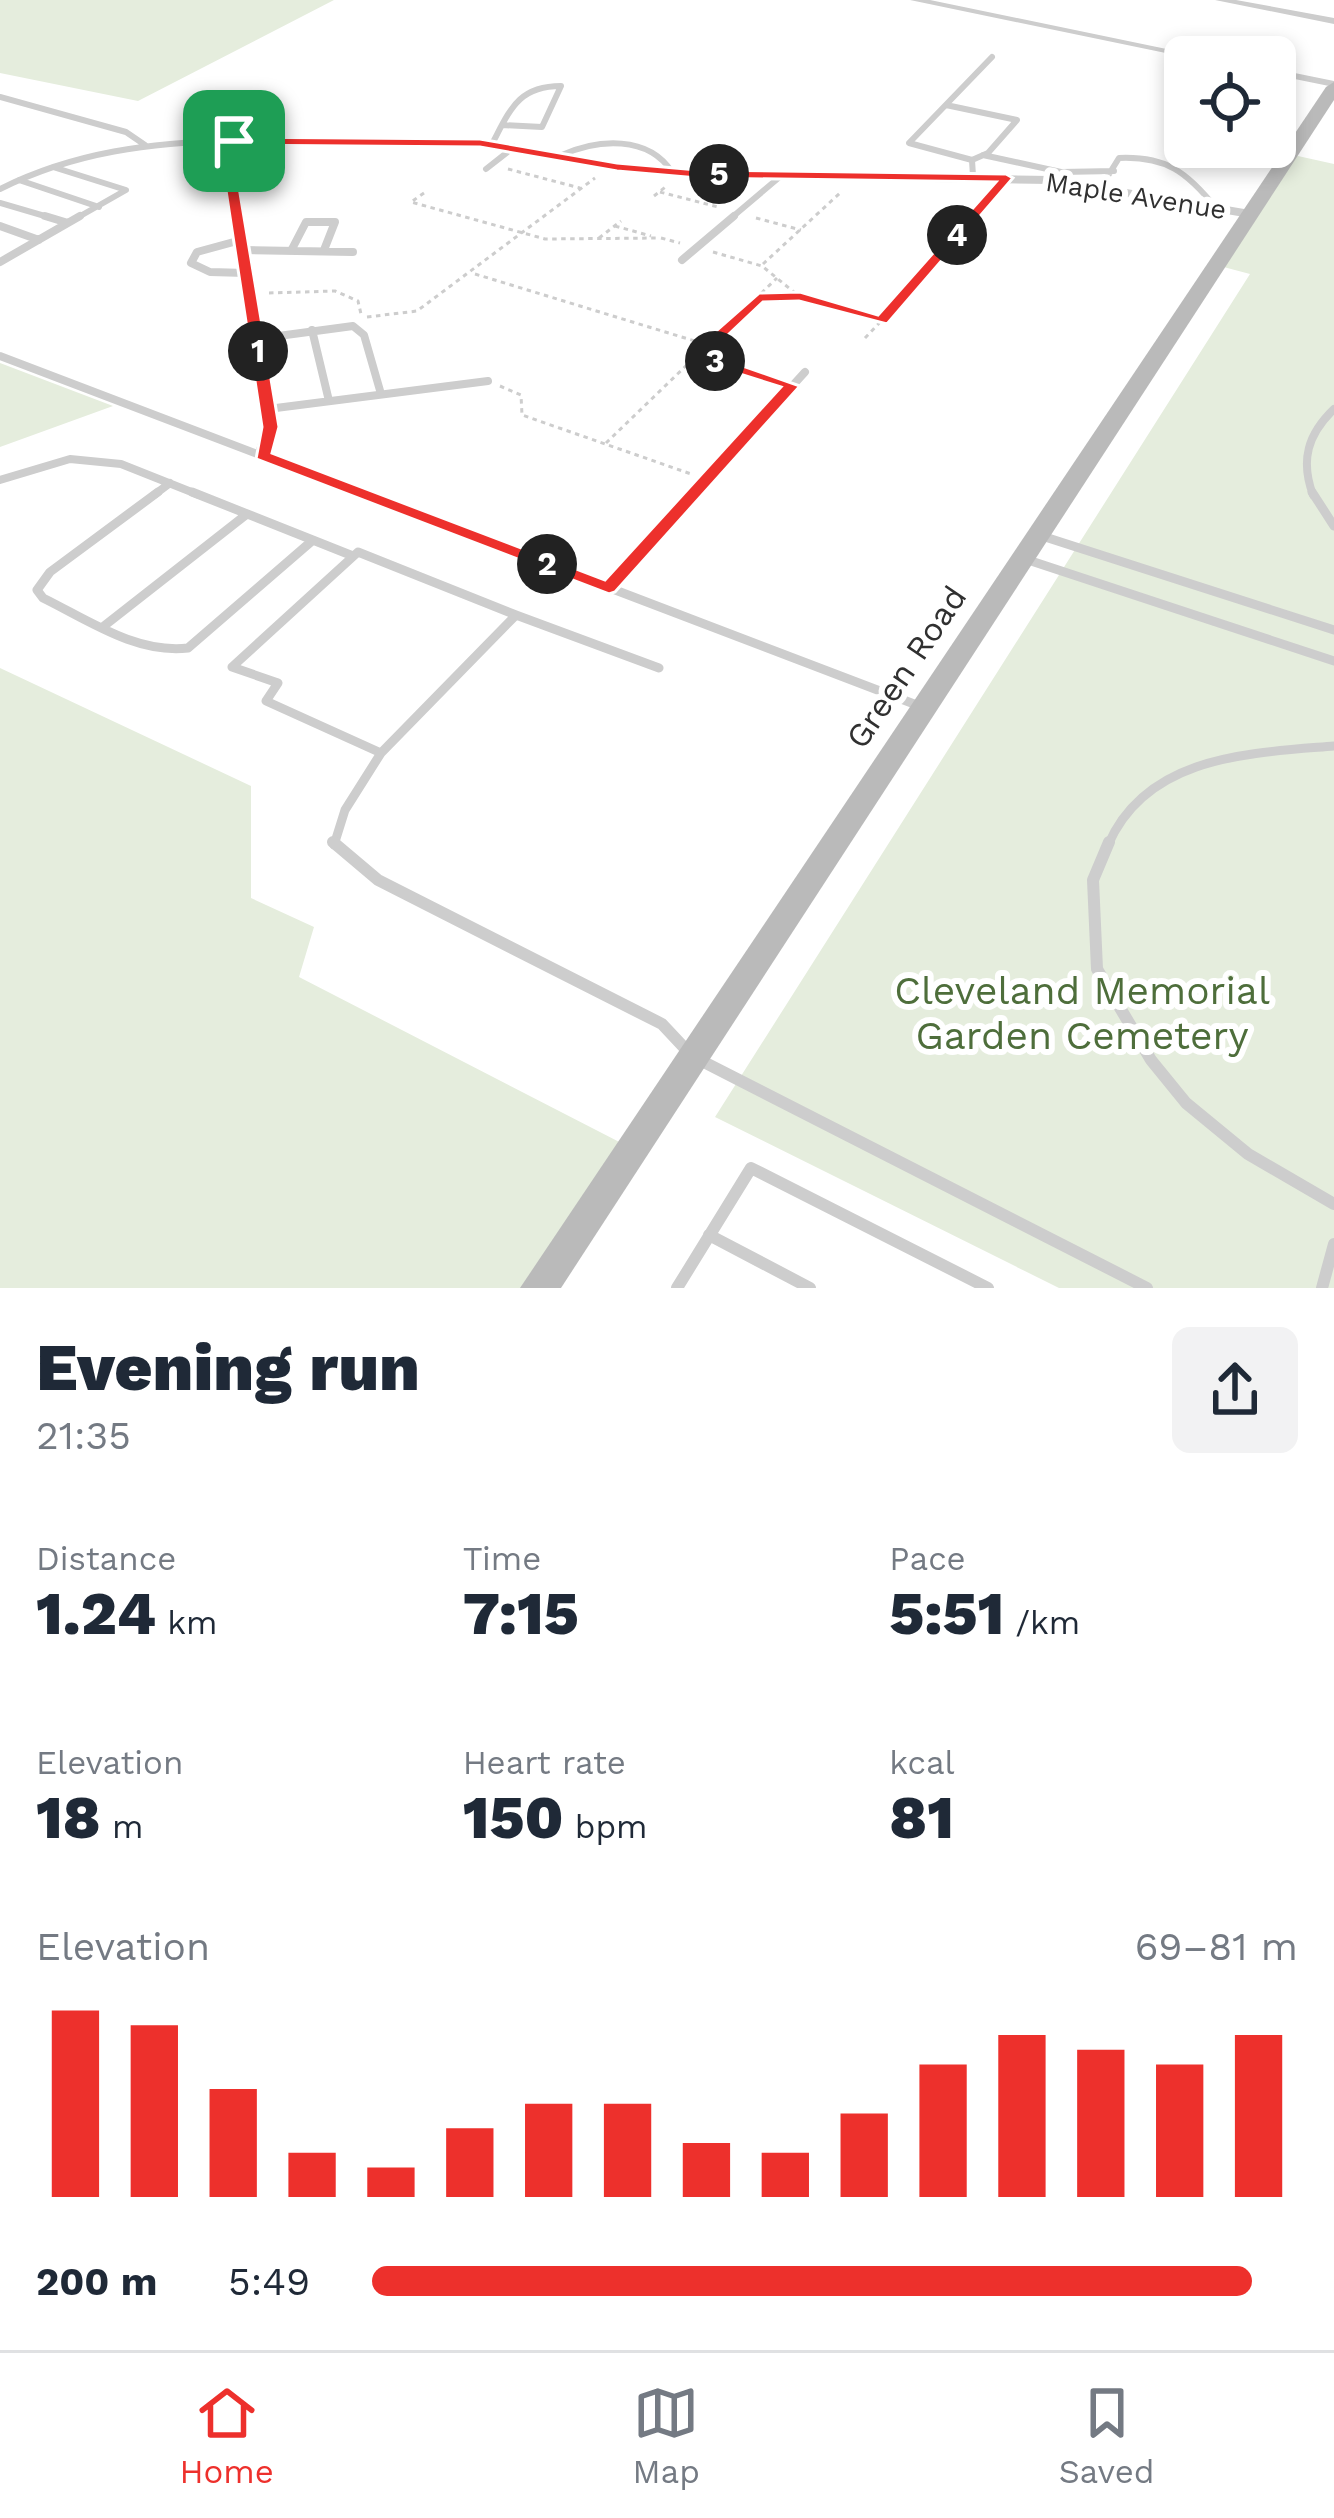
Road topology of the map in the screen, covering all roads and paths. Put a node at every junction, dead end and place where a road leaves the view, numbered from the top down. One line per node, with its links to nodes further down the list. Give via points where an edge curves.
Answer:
1 (915, 0): 4 (street)
2 (1220, 0): 3 (street)
3 (1334, 21)
4 (1164, 50)
5 (992, 57): 9 (lane)
6 (1296, 77): 7 (street)
7 (1334, 85): 35 (main road, Green Road)
8 (0, 97): 13 (lane)
9 (946, 105): 16 (lane, via 1017,119); 17 (lane, via 910,143)
10 (502, 125): 10 (lane, via 522,89 561,86 542,127); 12 (lane)
11 (234, 141): 12 (street, Maple Avenue); 13 (lane); 43 (street, via 226,151)
12 (492, 144): 14 (street, Maple Avenue)
13 (146, 145): 20 (lane)
14 (514, 146): 15 (street, Maple Avenue); 18 (lane)
15 (562, 155): 19 (street, Maple Avenue); 22 (lane, via 598,144 629,146 659,155)
16 (983, 155): 17 (lane); 21 (lane, via 1061,172)
17 (972, 160): 25 (lane)
18 (489, 166): 29 (path)
19 (612, 166): 22 (street, Maple Avenue); 29 (path)
20 (52, 167): 27 (lane); 33 (lane, via 126,190)
21 (1115, 171): 28 (lane); 34 (lane, via 1119,158 1181,165)
22 (672, 172): 23 (street, Maple Avenue)
23 (782, 175): 24 (street, Maple Avenue); 48 (lane)
24 (860, 175): 25 (street, Maple Avenue); 51 (path, via 762,266)
25 (973, 176): 26 (street, Maple Avenue)
26 (1006, 178): 28 (street, Maple Avenue); 52 (lane)
27 (19, 180): 30 (lane); 33 (lane)
28 (1101, 187): 34 (street, Maple Avenue)
29 (582, 188): 39 (path)
30 (0, 189)
31 (424, 193): 39 (path, via 412,202)
32 (0, 202): 37 (lane)
33 (99, 207): 37 (lane)
34 (1216, 208): 35 (street, Maple Avenue)
35 (1250, 214): 78 (main road, Green Road)
36 (621, 221): 41 (path)
37 (68, 224): 42 (lane)
38 (0, 226): 42 (lane)
39 (523, 233): 41 (path); 50 (path)
40 (659, 238): 41 (path)
41 (597, 239)
42 (39, 240): 47 (lane)
43 (242, 245): 44 (lane); 49 (street); 49 (lane, via 197,252 191,263)
44 (292, 249): 45 (lane); 45 (lane, via 306,222 334,222)
45 (324, 250): 46 (lane)
46 (353, 252)
47 (2, 258)
48 (682, 260)
49 (246, 273): 53 (street)
50 (471, 273): 53 (path, via 417,311 362,318 358,302 335,292); 60 (path)
51 (777, 278): 54 (path); 55 (path)
52 (909, 291): 56 (path)
53 (249, 294): 59 (street)
54 (800, 297): 55 (path); 56 (path)
55 (759, 298): 60 (path)
56 (881, 320): 58 (path)
57 (312, 331): 59 (lane); 66 (lane, via 353,326 364,335); 67 (lane)
58 (865, 338)
59 (256, 339): 68 (street)
60 (708, 345): 62 (path)
61 (0, 356): 71 (lane)
62 (697, 356): 65 (path); 70 (path)
63 (805, 372): 65 (lane)
64 (488, 381): 66 (lane); 70 (path, via 521,395 522,415)
65 (792, 386): 73 (lane)
66 (381, 394): 67 (lane)
67 (329, 401): 68 (lane)
68 (268, 409): 71 (street)
69 (1334, 409): 76 (lane, via 1309,440 1304,472)
70 (606, 442): 73 (path)
71 (262, 456): 81 (lane)
72 (0, 480): 74 (lane, via 87,458)
73 (706, 480): 81 (lane)
74 (170, 483): 75 (lane); 84 (lane, via 40,583 43,598)
75 (247, 514): 77 (lane); 84 (lane)
76 (1334, 526)
77 (313, 540): 79 (lane); 84 (lane, via 188,648 153,648)
78 (1030, 546): 80 (lane); 82 (lane); 88 (main road, Green Road)
79 (353, 556): 83 (lane); 90 (lane, via 232,667 278,683 266,701)
80 (1182, 581): 82 (lane); 85 (lane)
81 (609, 588): 88 (lane)
82 (1170, 606): 86 (lane)
83 (516, 615): 87 (lane); 90 (lane)
84 (104, 626)
85 (1334, 630)
86 (1334, 661)
87 (659, 668)
88 (922, 707): 91 (main road, Green Road)
89 (1334, 746): 92 (lane, via 1192,766 1118,822 1093,880 1097,969 1151,1060 1186,1103 1248,1154)
90 (383, 754): 91 (lane, via 343,804 332,844 378,880 662,1024)
91 (692, 1056): 95 (main road, Green Road); 99 (lane)
92 (1334, 1204)
93 (709, 1235): 96 (lane); 97 (lane); 98 (lane, via 751,1168)
94 (1334, 1244): 100 (lane)
95 (538, 1288)
96 (677, 1288)
97 (810, 1288)
98 (988, 1288)
99 (1147, 1288)
100 (1322, 1288)

